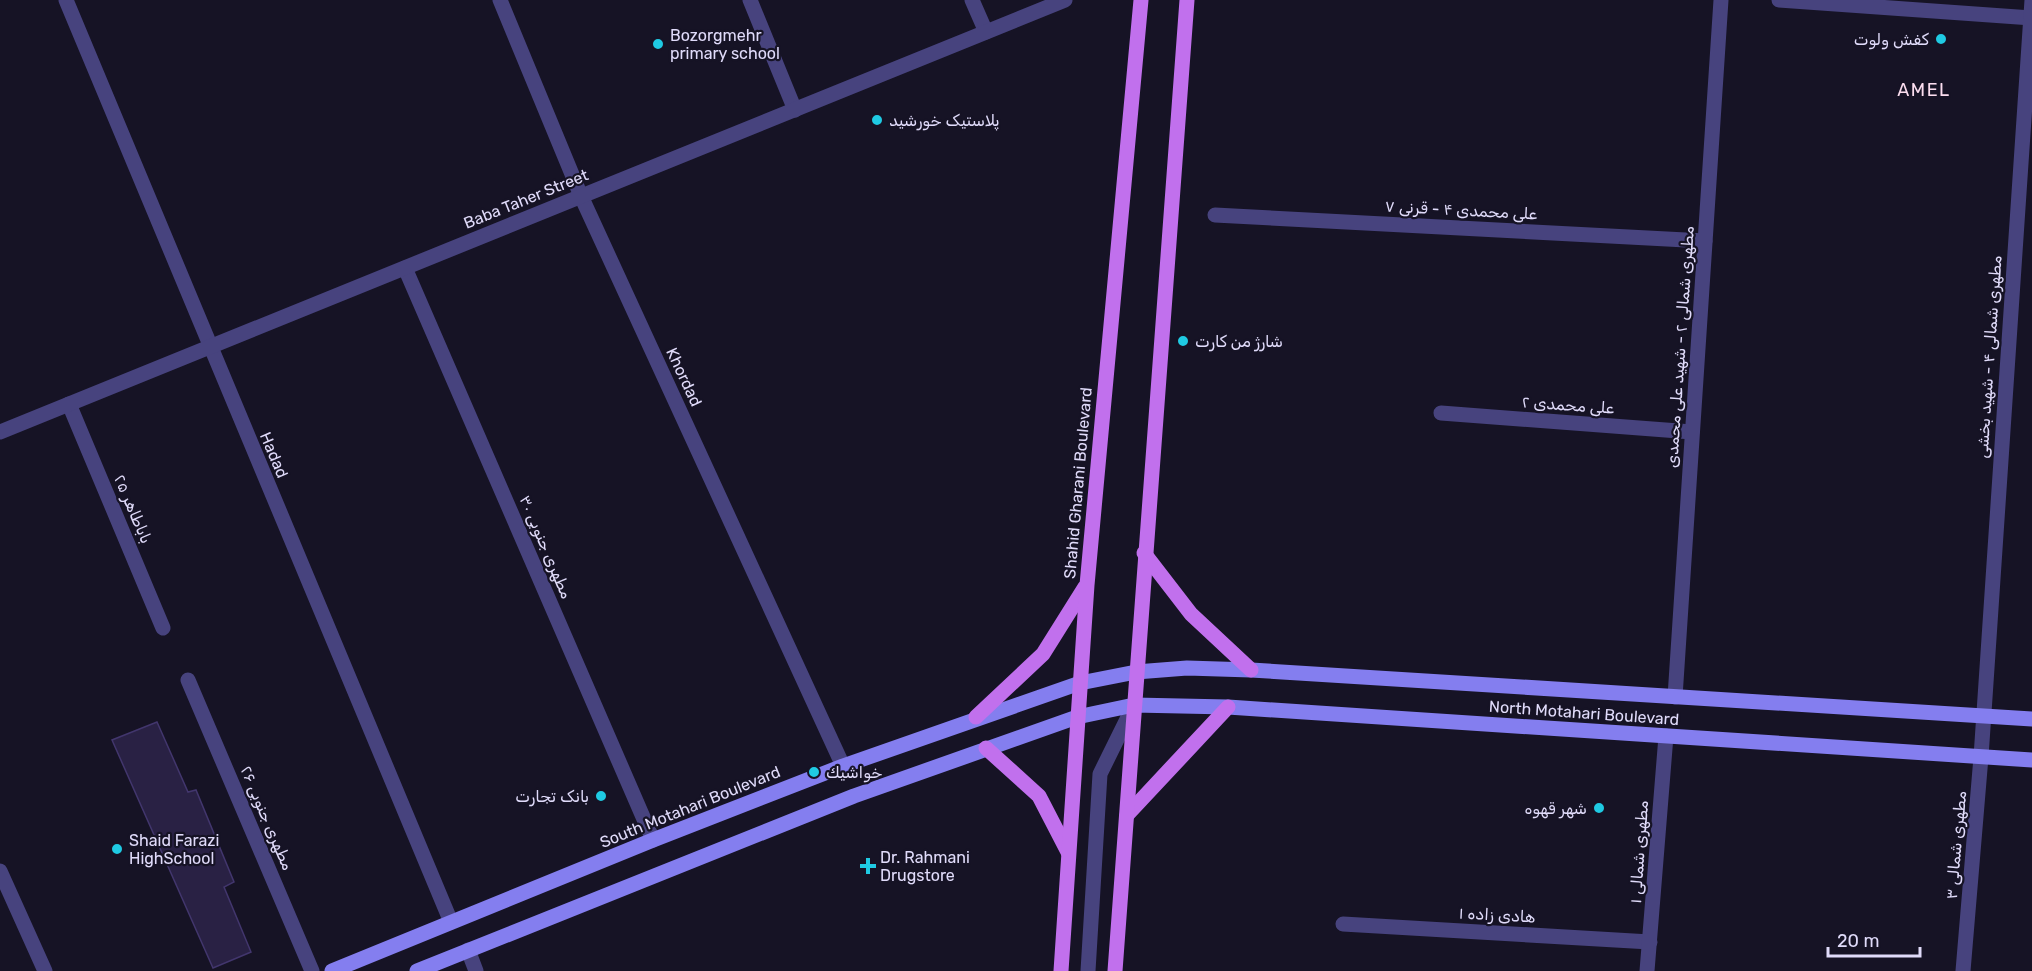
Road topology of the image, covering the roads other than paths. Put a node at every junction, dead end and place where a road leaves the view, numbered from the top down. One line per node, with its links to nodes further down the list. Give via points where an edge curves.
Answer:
1 (66, 0): 18 (street, Hadad)
2 (500, 0): 14 (street, Khordad)
3 (750, 0): 13 (street)
4 (972, 0): 12 (street)
5 (1065, 0): 12 (street, Baba Taher Street)
6 (1142, 0): 24 (main road, Shahid Gharani Boulevard)
7 (1187, 0): 23 (main road)
8 (1721, 0): 16 (street, مطهری شمالی ۲ - شهید علی محمدی)
9 (1779, 0): 11 (street)
10 (2031, 0): 11 (street, مطهری شمالی ۴ - شهید بخشی)
11 (2031, 18): 33 (street, مطهری شمالی ۴ - شهید بخشی)
12 (986, 32): 13 (street, Baba Taher Street)
13 (795, 110): 14 (street, Baba Taher Street)
14 (581, 196): 17 (street, Baba Taher Street); 41 (street, Khordad)
15 (1215, 215): 16 (street, علی محمدی ۴ - قرنی ۷)
16 (1704, 241): 22 (street, مطهری شمالی ۲ - شهید علی محمدی)
17 (405, 268): 18 (street, Baba Taher Street); 43 (street, مطهری جنوبی ۳۰)
18 (210, 347): 19 (street, Baba Taher Street); 46 (street, Hadad)
19 (69, 404): 21 (street, Baba Taher Street); 25 (street, باباطاهر ۲۵)
20 (1441, 413): 22 (street, علی محمدی ۲)
21 (0, 432)
22 (1692, 432): 30 (street, مطهری شمالی ۲ - شهید علی محمدی)
23 (1144, 553): 26 (main road, via 1191,614); 27 (main road)
24 (1087, 585): 29 (main road, Shahid Gharani Boulevard); 34 (main road, via 1043,654)
25 (163, 628)
26 (1251, 670): 27 (main road, North Motahari Boulevard, via 1188,668); 30 (main road, North Motahari Boulevard)
27 (1136, 672): 29 (main road, South Motahari Boulevard); 31 (main road)
28 (188, 680): 51 (street, مطهری جنوبی ۲۶)
29 (1080, 683): 34 (main road, South Motahari Boulevard); 35 (main road, Shahid Gharani Boulevard)
30 (1674, 697): 33 (main road, North Motahari Boulevard)
31 (1134, 705): 32 (main road, North Motahari Boulevard); 35 (main road); 42 (main road); 56 (street, via 1100,774)
32 (1228, 707): 37 (main road, North Motahari Boulevard); 42 (main road)
33 (1983, 716): 36 (main road, North Motahari Boulevard); 39 (street, مطهری شمالی ۴ - شهید بخشی)
34 (976, 717): 41 (main road, South Motahari Boulevard)
35 (1077, 717): 38 (main road); 44 (main road, Shahid Gharani Boulevard)
36 (2032, 719)
37 (1666, 736): 39 (main road, North Motahari Boulevard); 48 (street, مطهری شمالی ۱)
38 (986, 748): 44 (main road, via 1039,796); 49 (main road, via 854,796)
39 (1981, 757): 40 (main road, North Motahari Boulevard); 59 (street, مطهری شمالی ۳)
40 (2032, 760)
41 (843, 766): 43 (main road, South Motahari Boulevard)
42 (1127, 815): 57 (main road)
43 (654, 840): 46 (main road, South Motahari Boulevard)
44 (1068, 853): 55 (main road, Shahid Gharani Boulevard)
45 (0, 870): 50 (street)
46 (451, 922): 52 (main road, South Motahari Boulevard)
47 (1343, 924): 48 (street, هادی زاده ۱)
48 (1650, 942): 58 (street, مطهری شمالی ۱)
49 (468, 950): 53 (main road); 54 (street)
50 (45, 971)
51 (312, 971)
52 (332, 971)
53 (417, 971)
54 (476, 971)
55 (1060, 971)
56 (1088, 971)
57 (1115, 971)
58 (1647, 971)
59 (1963, 971)

